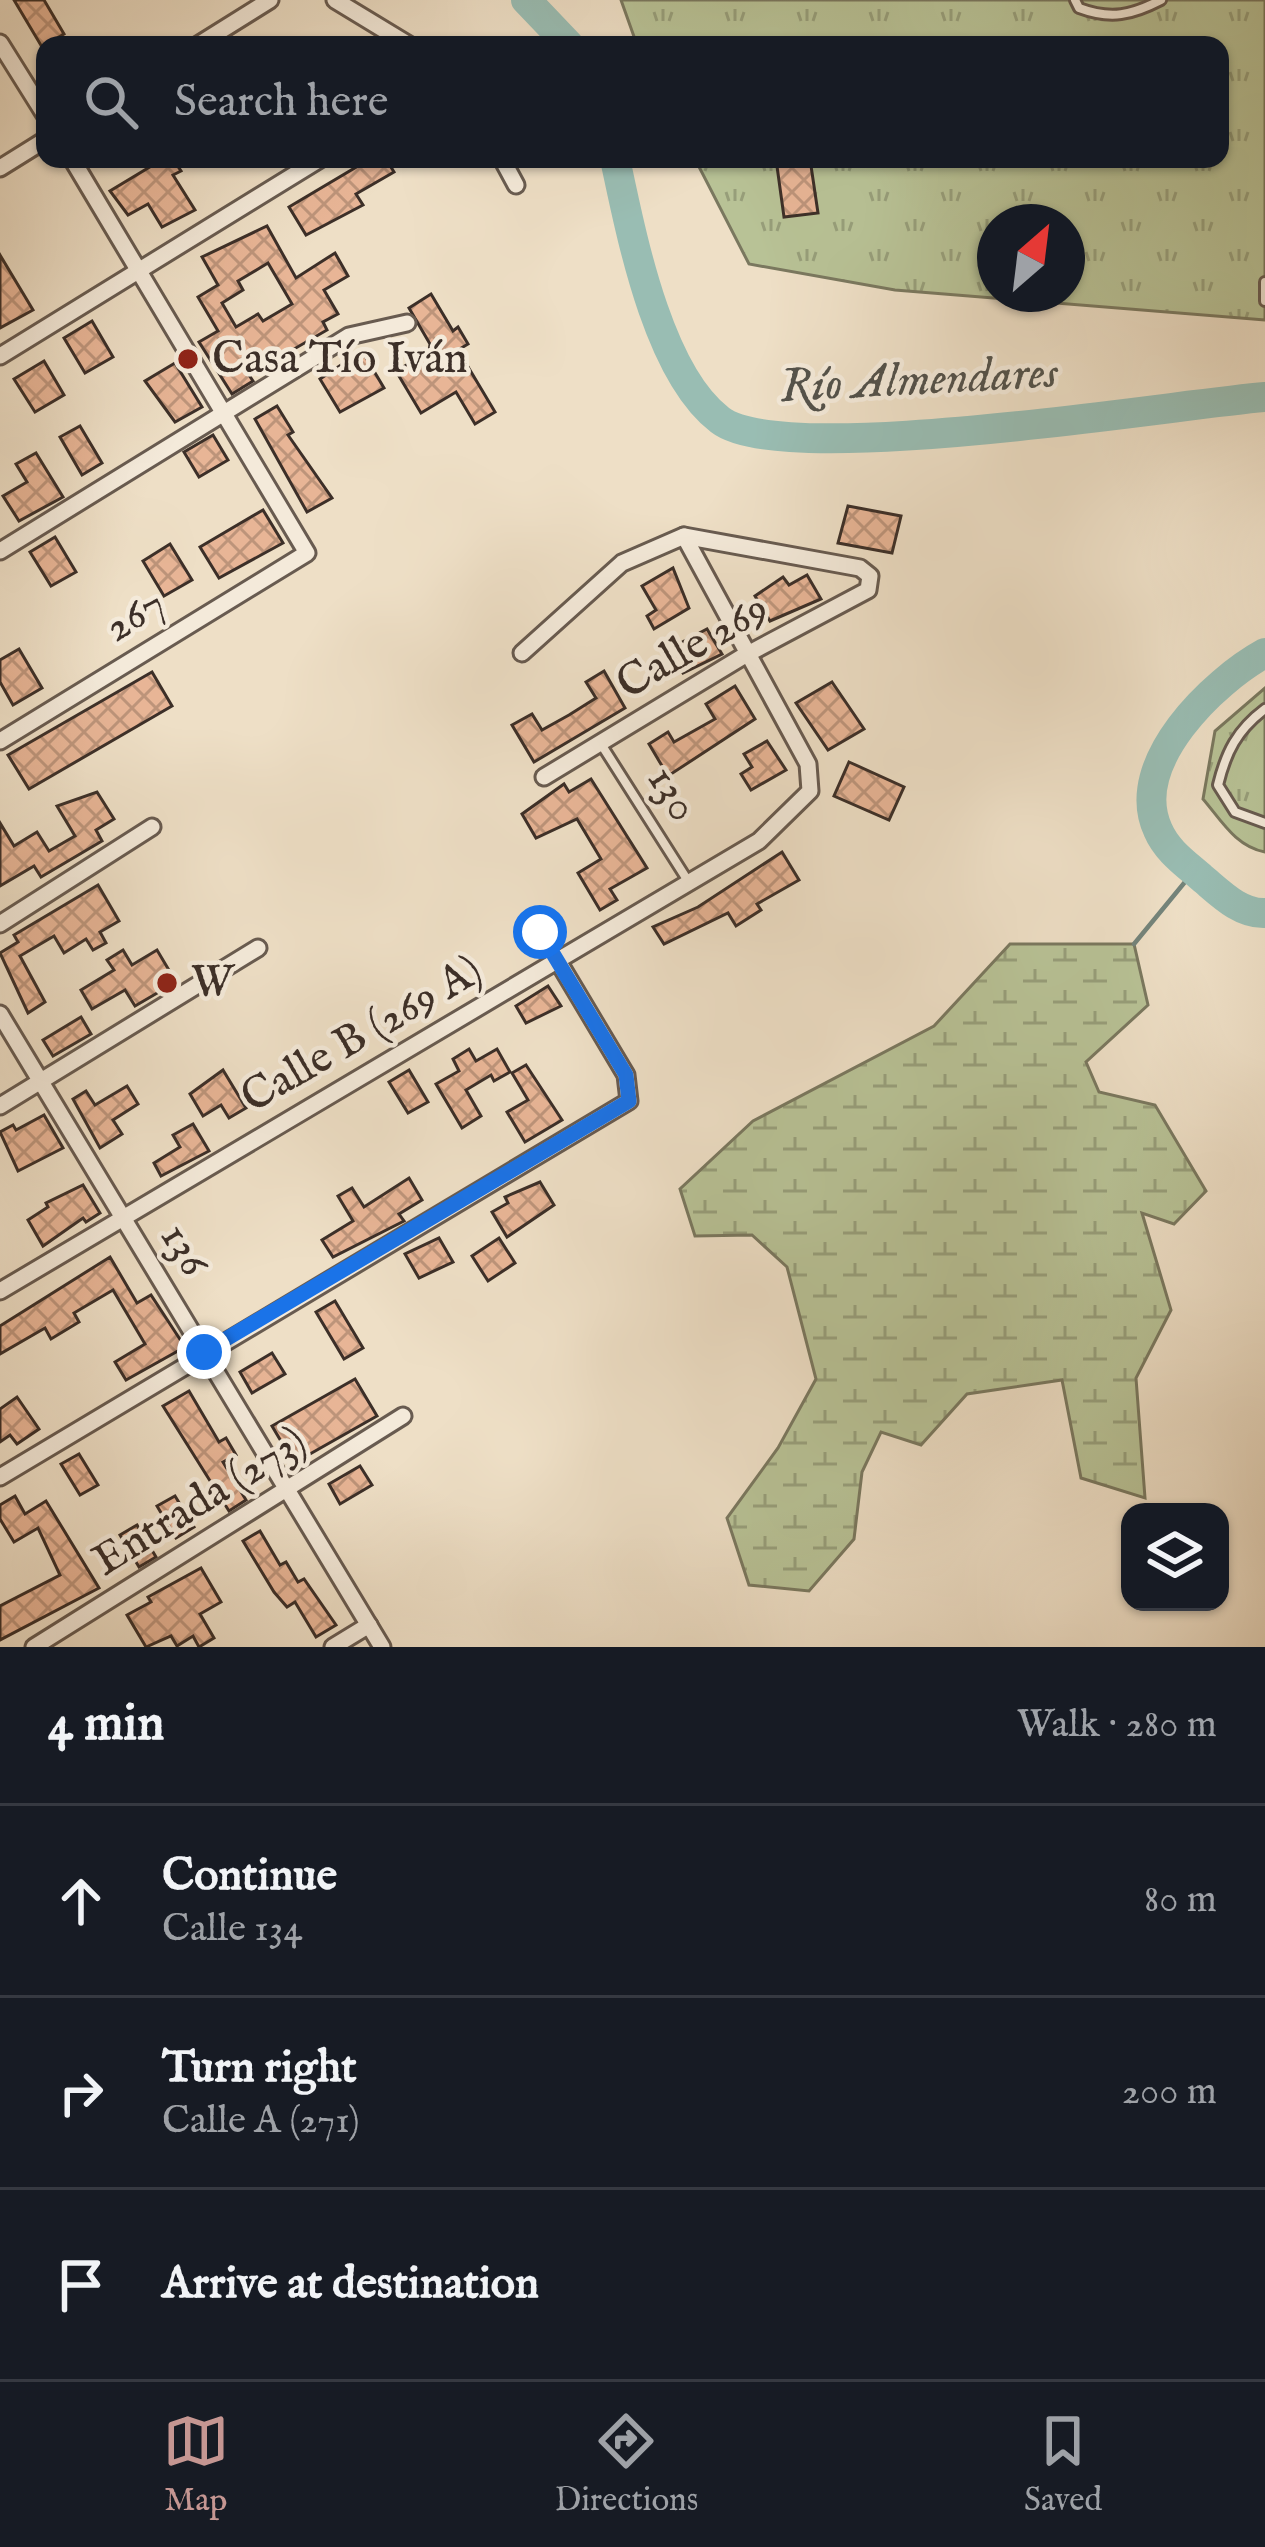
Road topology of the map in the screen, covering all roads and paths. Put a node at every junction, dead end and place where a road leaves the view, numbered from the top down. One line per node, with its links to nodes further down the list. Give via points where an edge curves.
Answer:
1 (270, 0): 5 (street)
2 (335, 0): 6 (street)
3 (1075, 0): 4 (lane, via 1107,16)
4 (1160, 0)
5 (212, 36)
6 (394, 36)
7 (0, 43): 8 (street)
8 (36, 101)
9 (36, 146): 10 (street)
10 (0, 168)
11 (79, 168): 15 (street)
12 (306, 168): 15 (street)
13 (507, 168): 14 (street)
14 (516, 185)
15 (142, 271): 19 (street); 20 (street)
16 (1265, 282): 17 (lane)
17 (1265, 301)
18 (406, 323): 20 (street, via 350,336)
19 (0, 356)
20 (227, 413): 22 (street); 26 (street, 267, via 307,553)
21 (684, 536): 23 (street); 23 (street, Calle 269, via 870,576 868,590); 24 (street, via 622,563)
22 (0, 551)
23 (751, 652): 27 (street, Calle 269); 31 (street, Calle B (269 A), via 808,764 810,790 759,842)
24 (522, 653)
25 (1265, 709): 29 (lane, via 1226,753 1218,785 1235,812)
26 (0, 741)
27 (600, 743): 28 (street, Calle 269); 31 (lane, 130)
28 (544, 777)
29 (1265, 823)
30 (152, 827): 32 (street)
31 (688, 881): 35 (street, Calle B (269 A))
32 (0, 924)
33 (540, 932): 35 (street)
34 (258, 948): 37 (street)
35 (559, 961): 39 (street, Calle B (269 A)); 41 (street, via 626,1075 629,1101)
36 (0, 1014): 37 (street, 136)
37 (40, 1081): 38 (street); 39 (street, 136)
38 (0, 1106)
39 (122, 1217): 40 (street, Calle B (269 A)); 41 (street, 136)
40 (0, 1291)
41 (204, 1352): 43 (street); 44 (street, 136)
42 (403, 1416): 44 (street, Entrada (273))
43 (0, 1478)
44 (288, 1492): 45 (street, 136); 46 (street, Entrada (273))
45 (369, 1625): 47 (street); 48 (street, 136)
46 (34, 1647)
47 (333, 1647)
48 (382, 1647)

